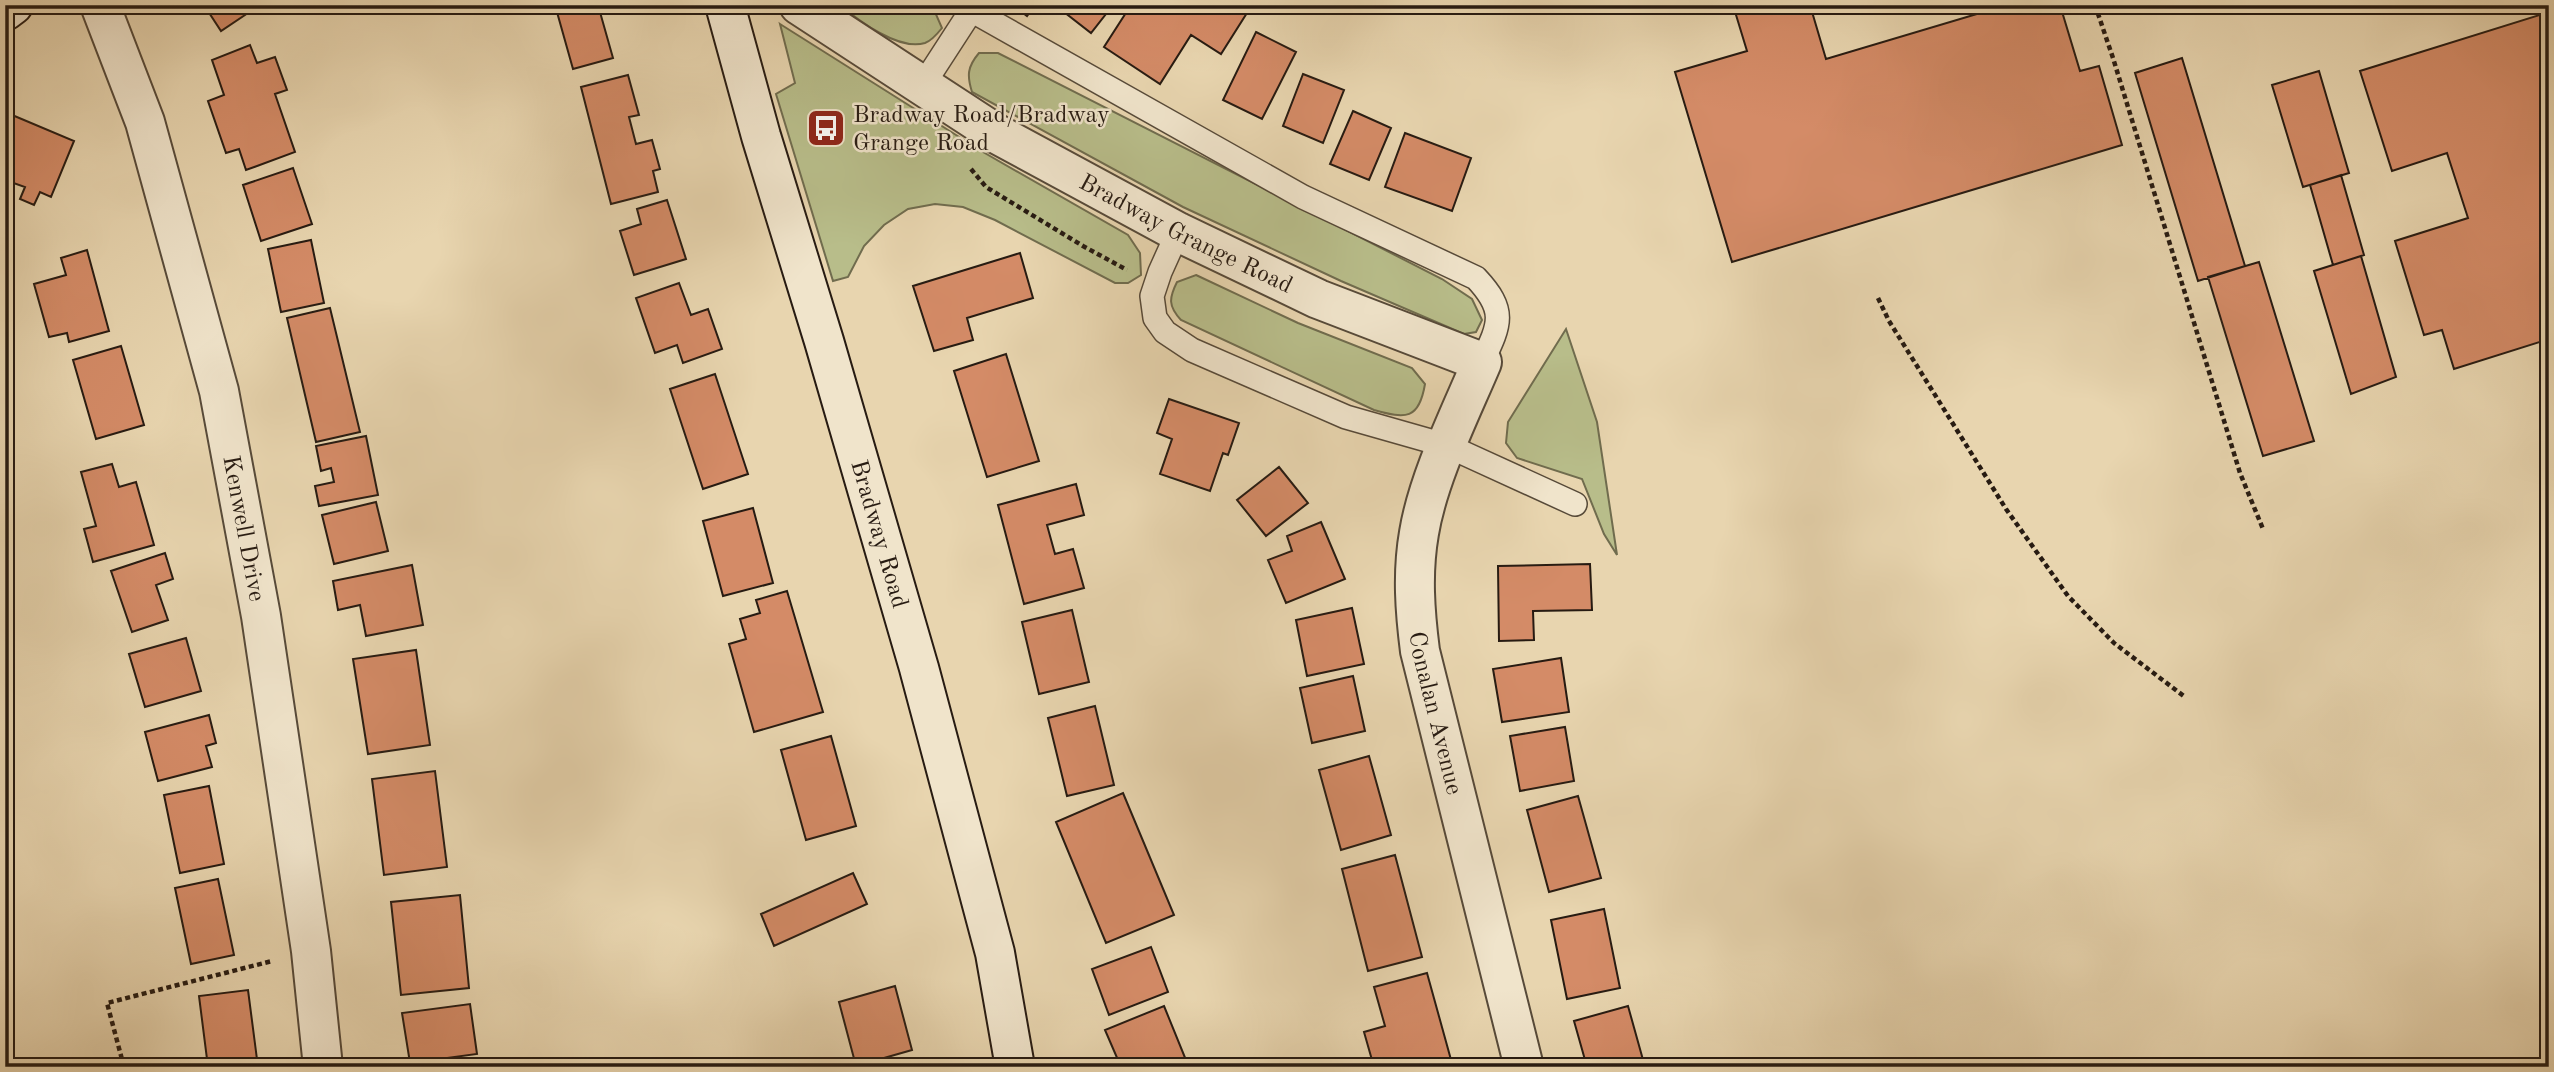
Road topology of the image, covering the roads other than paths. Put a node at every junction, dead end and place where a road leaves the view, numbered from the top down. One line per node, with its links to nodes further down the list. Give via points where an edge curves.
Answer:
1 (13, 5): 6 (street)
2 (100, 5): 12 (street, Kenwell Drive, via 145,122 219,391 261,616 311,951)
3 (724, 5): 13 (street, Bradway Road, via 923,680 995,953)
4 (799, 5): 7 (street, Bradway Grange Road)
5 (967, 8): 7 (lane); 9 (lane, via 1303,197 1476,278 1493,295 1499,318)
6 (5, 11)
7 (923, 85): 8 (street, Bradway Grange Road, via 995,133)
8 (1178, 232): 9 (street, Bradway Grange Road, via 1318,299); 10 (lane, via 1152,296 1155,318 1165,332 1192,350 1346,417)
9 (1482, 362): 10 (street, Conalan Avenue)
10 (1448, 446): 11 (lane); 14 (street, Conalan Avenue, via 1419,532 1415,578 1420,652)
11 (1575, 504)
12 (323, 1067)
13 (1015, 1067)
14 (1524, 1067)

